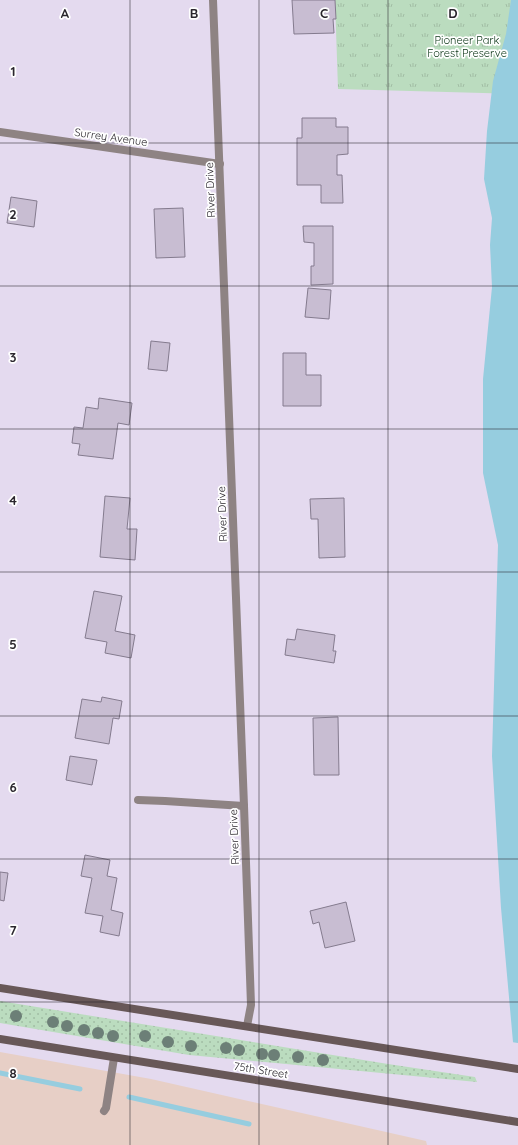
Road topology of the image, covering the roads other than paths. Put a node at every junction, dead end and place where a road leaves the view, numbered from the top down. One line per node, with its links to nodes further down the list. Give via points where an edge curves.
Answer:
1 (213, 0): 3 (street, River Drive)
2 (0, 132): 3 (street, Surrey Avenue)
3 (220, 164): 5 (street, River Drive)
4 (138, 800): 5 (street)
5 (244, 806): 7 (street, River Drive, via 251,1005)
6 (0, 988): 7 (main road)
7 (247, 1026): 10 (main road)
8 (0, 1040): 9 (main road, 75th Street)
9 (114, 1058): 11 (street); 12 (main road, 75th Street)
10 (518, 1069)
11 (104, 1111)
12 (518, 1122)

